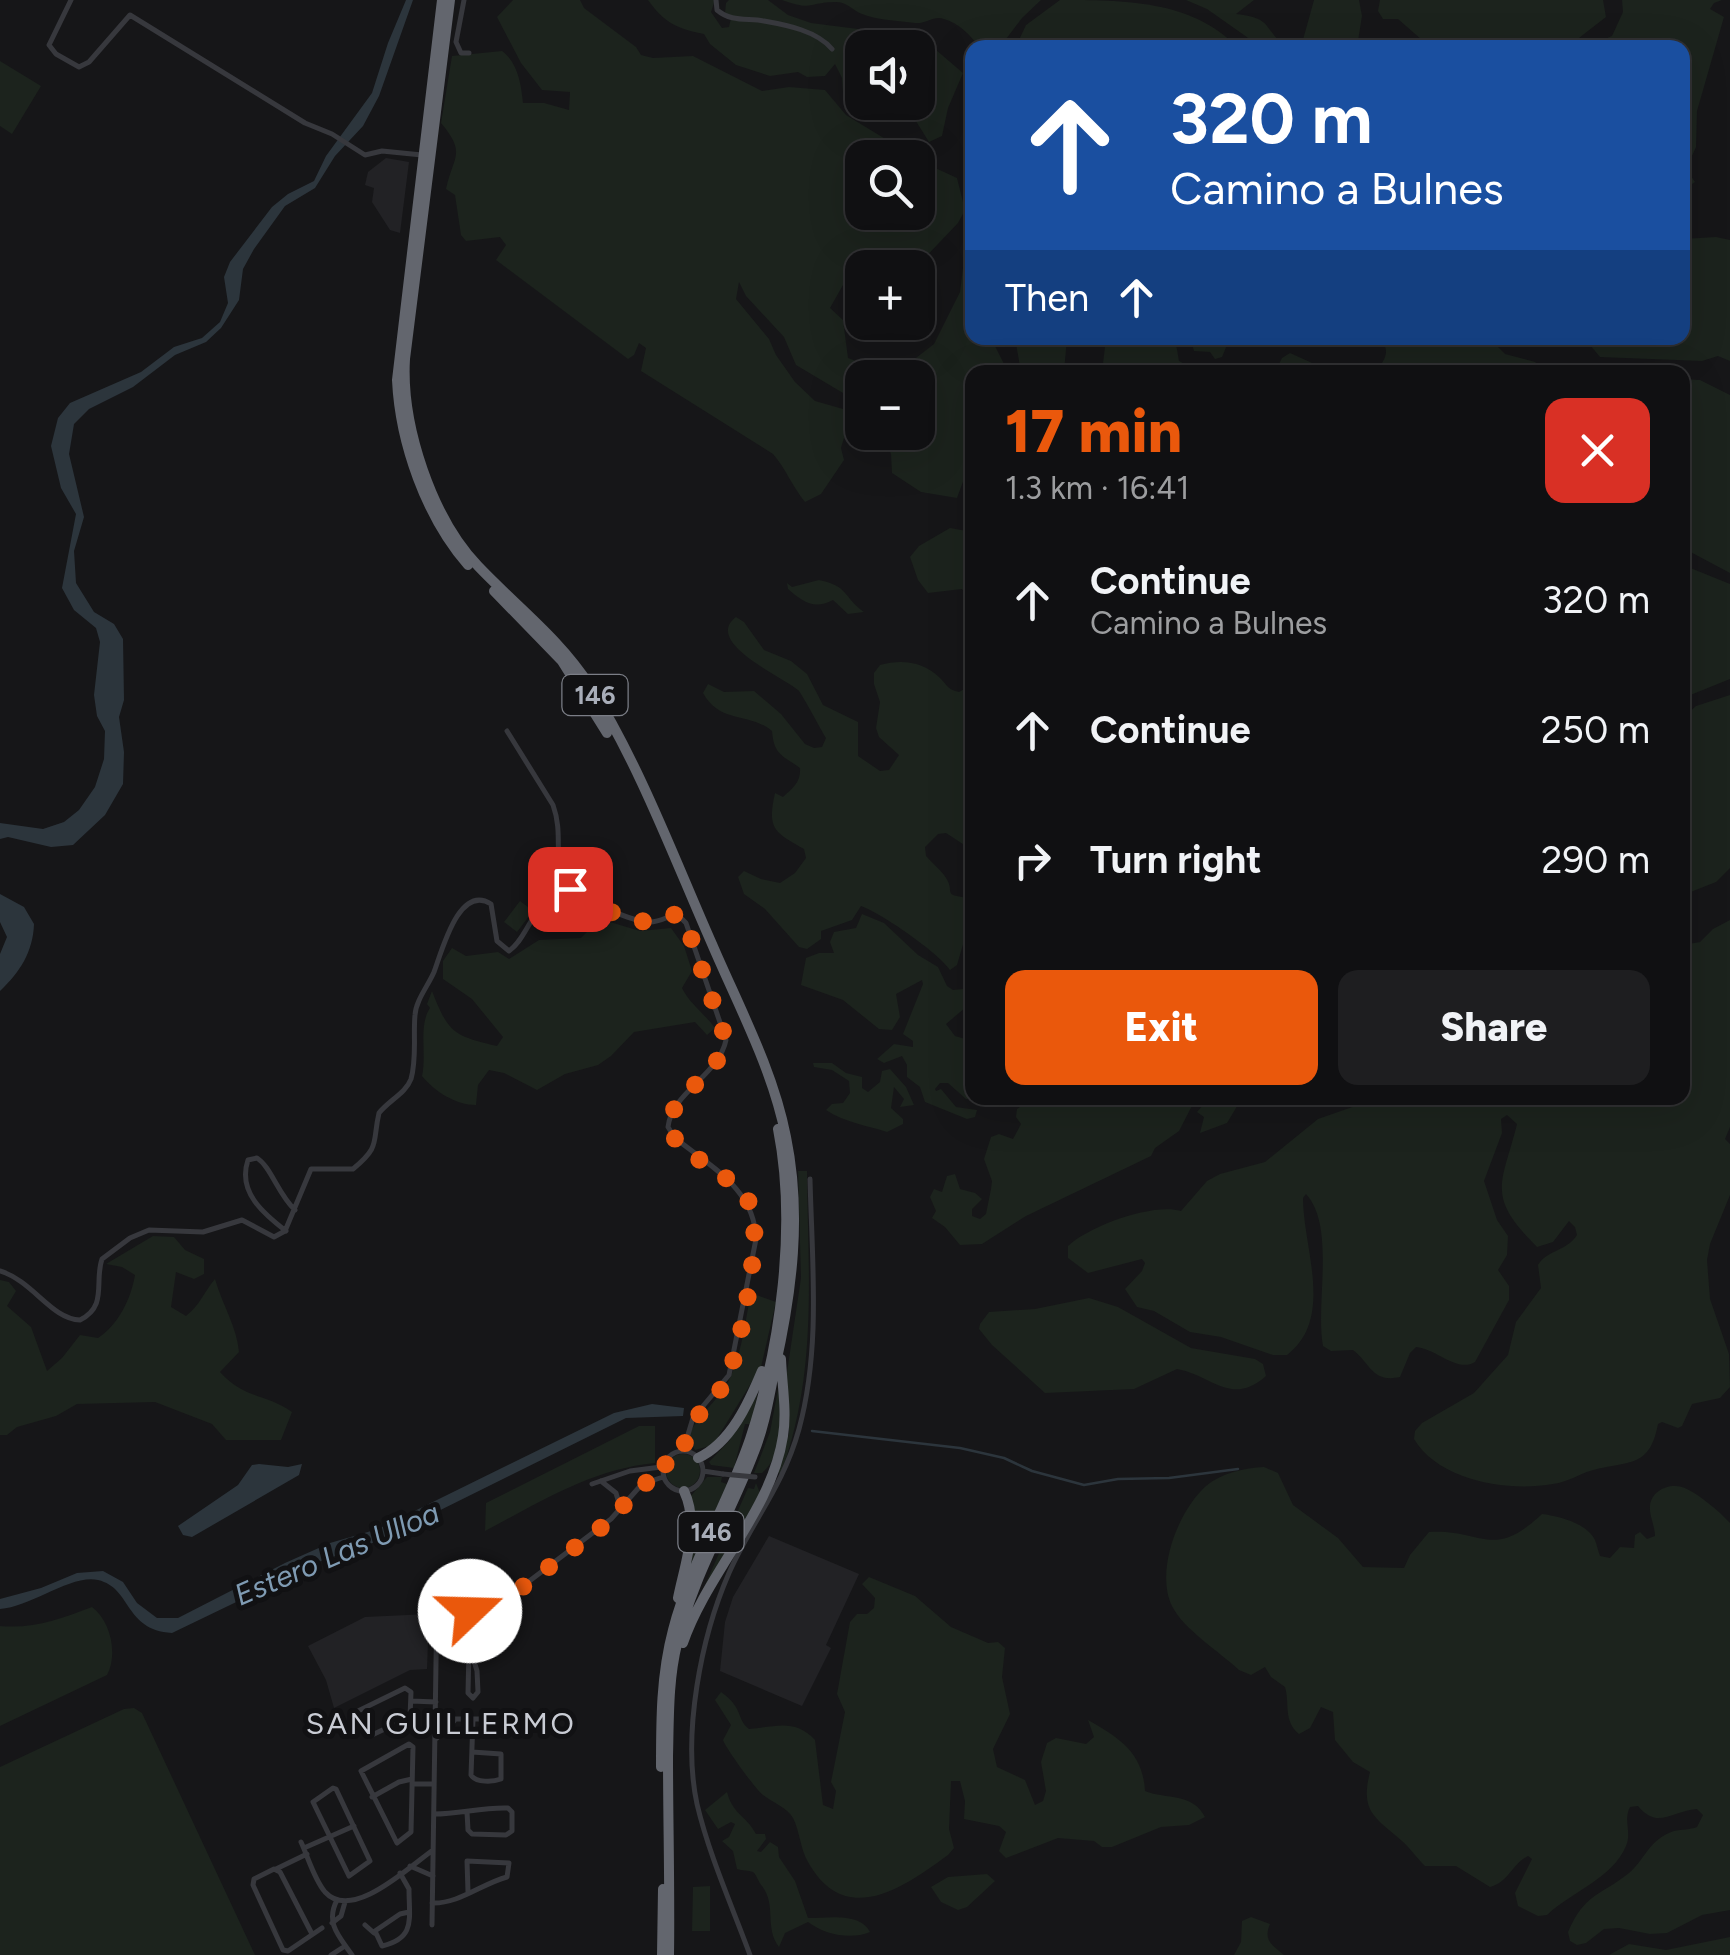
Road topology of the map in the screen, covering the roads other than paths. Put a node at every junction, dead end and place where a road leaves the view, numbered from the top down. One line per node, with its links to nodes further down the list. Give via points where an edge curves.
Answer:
1 (71, 0): 8 (street, via 50,48 74,65 84,67 130,15 365,155)
2 (442, 0): 8 (highway, 146)
3 (450, 0): 17 (highway, 146, via 405,359 410,425 461,546 550,634 602,708 766,1068 792,1184 793,1264)
4 (464, 0): 7 (street, via 456,45)
5 (716, 0): 6 (street, via 728,17 809,32)
6 (832, 49)
7 (469, 53)
8 (422, 154): 17 (highway, 146, via 397,370 405,434 451,544 544,638 596,711 762,1077 780,1137 786,1206)
9 (507, 731): 10 (street, via 556,811)
10 (564, 883): 11 (street); 12 (street)
11 (566, 900): 12 (street); 14 (street, via 538,912 509,951 497,941 490,902 467,904 415,1010 411,1078 378,1113 373,1148 353,1169 312,1170)
12 (589, 903): 18 (street, via 645,922 674,914 686,923 726,1040 668,1127 751,1206 756,1239 729,1375 694,1418)
13 (810, 1179): 24 (street, via 810,1377 796,1442)
14 (294, 1210): 15 (street); 15 (street, via 264,1163 248,1160 250,1194 268,1220)
15 (286, 1230): 16 (street, via 274,1237 242,1220 203,1232 143,1232 102,1259 97,1304 80,1320 60,1315 34,1288)
16 (0, 1271)
17 (775, 1348): 19 (highway, via 738,1418); 24 (highway, via 784,1428); 31 (highway, 146, via 750,1439); 33 (highway, 146, via 758,1442 683,1621)
18 (683, 1451): 19 (street); 20 (street, via 668,1457)
19 (698, 1458): 21 (street)
20 (663, 1468): 22 (street); 23 (street)
21 (703, 1471): 24 (street, bridge); 26 (street, via 698,1485)
22 (664, 1478): 26 (street); 27 (street, via 642,1484)
23 (600, 1480): 25 (street); 27 (street, via 616,1493)
24 (775, 1480): 33 (highway, via 691,1623); 68 (street, via 726,1580 694,1722 697,1802)
25 (592, 1484)
26 (684, 1492): 31 (highway, via 692,1529)
27 (620, 1510): 29 (street, via 516,1592)
28 (437, 1601): 29 (street); 30 (street); 35 (street)
29 (470, 1603): 32 (street)
30 (425, 1606)
31 (673, 1629): 67 (highway, 146, via 662,1703)
32 (470, 1652): 32 (street, via 478,1671 474,1698 468,1693)
33 (670, 1692): 67 (highway, 146)
34 (411, 1701): 34 (street, via 404,1688 360,1709 357,1718 372,1736 408,1718); 35 (street)
35 (436, 1702): 36 (street)
36 (436, 1713): 37 (street); 40 (street)
37 (456, 1719): 38 (street); 40 (street)
38 (474, 1719): 39 (street); 41 (street)
39 (519, 1719)
40 (435, 1740): 43 (street)
41 (472, 1752): 41 (street, via 472,1778 502,1779 502,1754)
42 (412, 1782): 43 (street); 44 (street); 44 (street, via 411,1832 400,1843 392,1840); 44 (street, via 408,1744 362,1768)
43 (434, 1784): 46 (street)
44 (372, 1796)
45 (466, 1812): 45 (street, via 508,1808 511,1833 472,1834); 46 (street)
46 (434, 1814): 50 (street)
47 (354, 1826): 48 (street); 48 (street, via 332,1788 313,1802); 48 (street, via 370,1861 349,1876)
48 (329, 1837): 49 (street)
49 (304, 1848): 52 (street); 56 (street, via 322,1888)
50 (433, 1850): 51 (street); 54 (street)
51 (410, 1866): 53 (street); 54 (street)
52 (276, 1869): 63 (street); 63 (street, via 252,1884 282,1949)
53 (400, 1873): 56 (street, via 362,1899); 58 (street)
54 (433, 1876): 57 (street)
55 (468, 1892): 55 (street, via 508,1876 510,1864 467,1861); 57 (street, via 450,1903)
56 (342, 1901): 64 (street, via 341,1916 332,1923)
57 (432, 1903): 60 (street)
58 (409, 1912): 62 (street); 62 (street, via 408,1932 387,1946)
59 (366, 1925): 62 (street)
60 (432, 1926)
61 (322, 1928): 63 (street)
62 (374, 1933)
63 (312, 1934)
64 (345, 1946): 65 (street); 66 (street)
65 (331, 1955)
66 (352, 1955)
67 (670, 1955)
68 (750, 1955)

